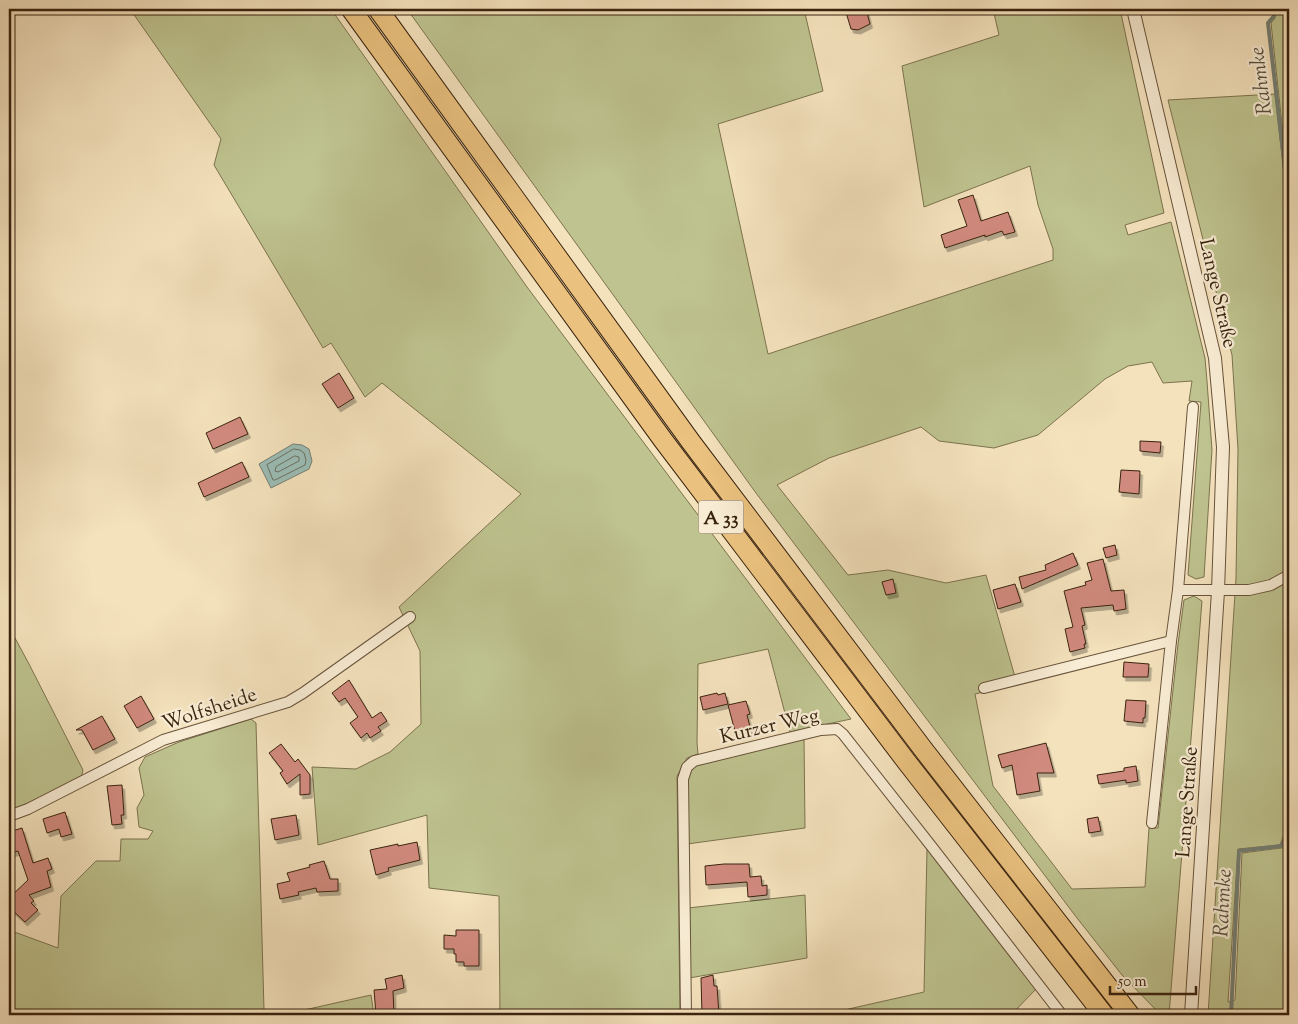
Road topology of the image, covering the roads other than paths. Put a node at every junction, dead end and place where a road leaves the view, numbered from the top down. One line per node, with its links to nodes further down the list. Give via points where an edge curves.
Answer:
1 (351, 9): 16 (highway, A 33, via 662,440)
2 (378, 9): 17 (highway, A 33, via 696,450 922,749)
3 (1133, 9): 7 (street, Lange Straße, via 1215,358 1223,447)
4 (1193, 407): 6 (street, Lange Straße)
5 (1289, 575): 7 (street, via 1271,585 1249,590)
6 (1178, 590): 7 (street); 9 (street, Lange Straße)
7 (1218, 591): 13 (street, Lange Straße)
8 (410, 617): 11 (street, Wolfsheide, via 288,702 163,740)
9 (1171, 641): 10 (street); 12 (street, Lange Straße)
10 (984, 688)
11 (9, 816)
12 (1152, 824)
13 (1191, 1013)
14 (686, 1015): 15 (street, Kurzer Weg, via 683,779 688,767 694,761 821,730 837,729)
15 (1062, 1015)
16 (1104, 1015)
17 (1130, 1015)

